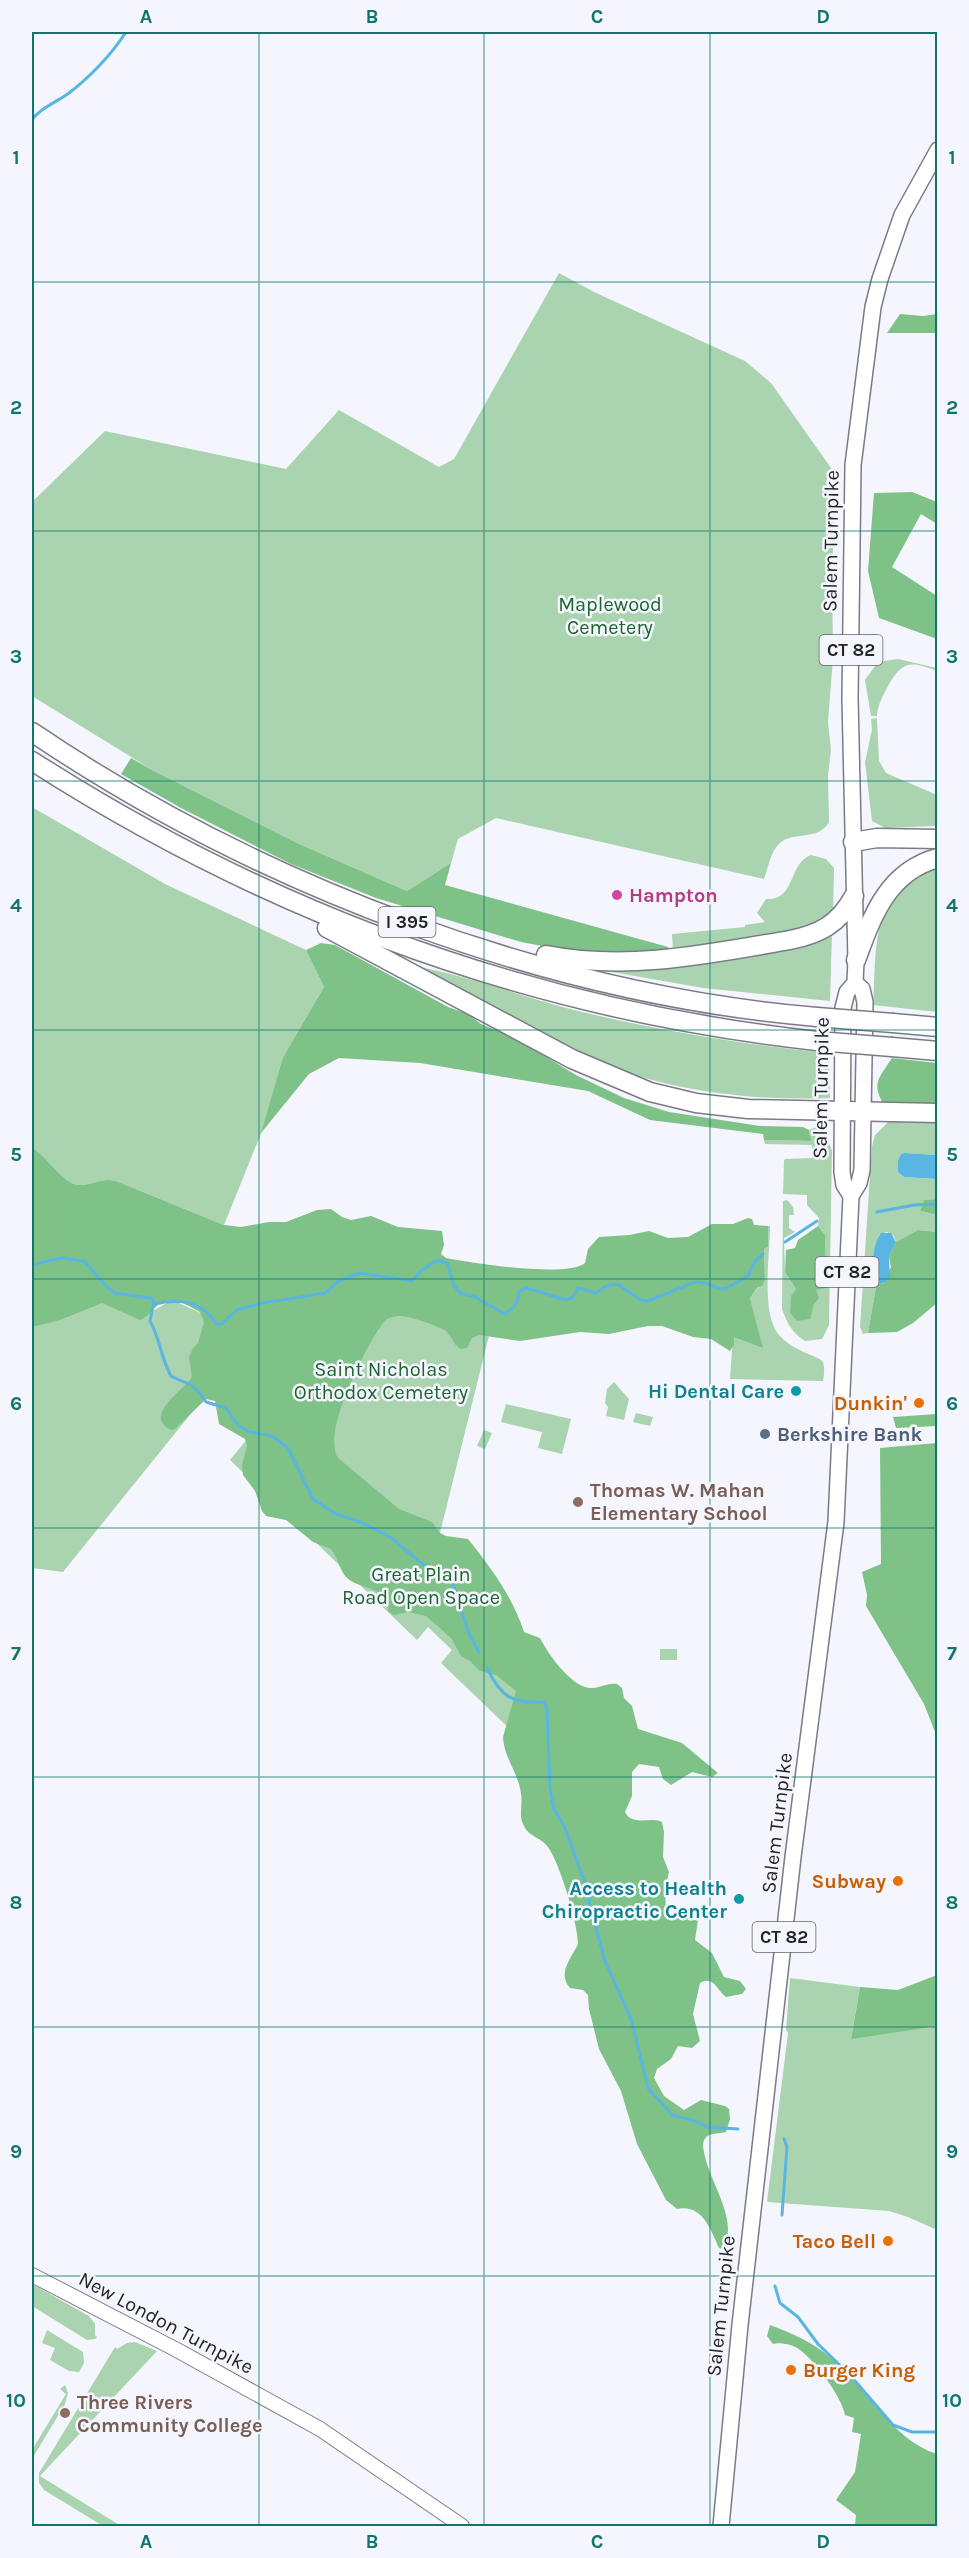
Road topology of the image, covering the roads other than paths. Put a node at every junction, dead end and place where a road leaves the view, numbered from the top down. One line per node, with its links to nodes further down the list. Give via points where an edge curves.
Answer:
1 (938, 150): 5 (main road, Salem Turnpike / CT 82, via 902,215 880,279 853,465)
2 (32, 732): 9 (highway, I 395, via 120,788 243,853 368,907)
3 (32, 761): 8 (highway, I 395, via 169,843)
4 (938, 839): 5 (highway, via 878,838)
5 (853, 842): 7 (main road, Salem Turnpike / CT 82)
6 (938, 858): 10 (highway, via 911,869 888,890)
7 (854, 896): 9 (highway, via 834,923 813,935 673,959 605,963 523,950); 10 (main road, Salem Turnpike / CT 82)
8 (290, 901): 13 (highway, I 395, bridge, via 424,954 546,990 683,1022 817,1041); 14 (highway, via 327,928 564,1055 625,1082 665,1096 719,1106)
9 (488, 949): 12 (highway, I 395, bridge, via 579,975 746,1008)
10 (856, 960): 11 (main road, Salem Turnpike / CT 82)
11 (855, 982): 14 (main road, Salem Turnpike / CT 82, via 846,993 844,1005); 15 (main road, Salem Turnpike / CT 82, via 862,989 865,1002)
12 (938, 1027)
13 (938, 1051)
14 (842, 1111): 15 (highway); 17 (main road, Salem Turnpike / CT 82, via 842,1178)
15 (864, 1112): 16 (highway); 17 (main road, Salem Turnpike / CT 82, via 861,1174)
16 (938, 1113)
17 (851, 1196): 20 (main road, Salem Turnpike / CT 82, via 836,1522 793,1857)
18 (32, 2275): 19 (main road, New London Turnpike, via 320,2429)
19 (462, 2526)
20 (721, 2526)

